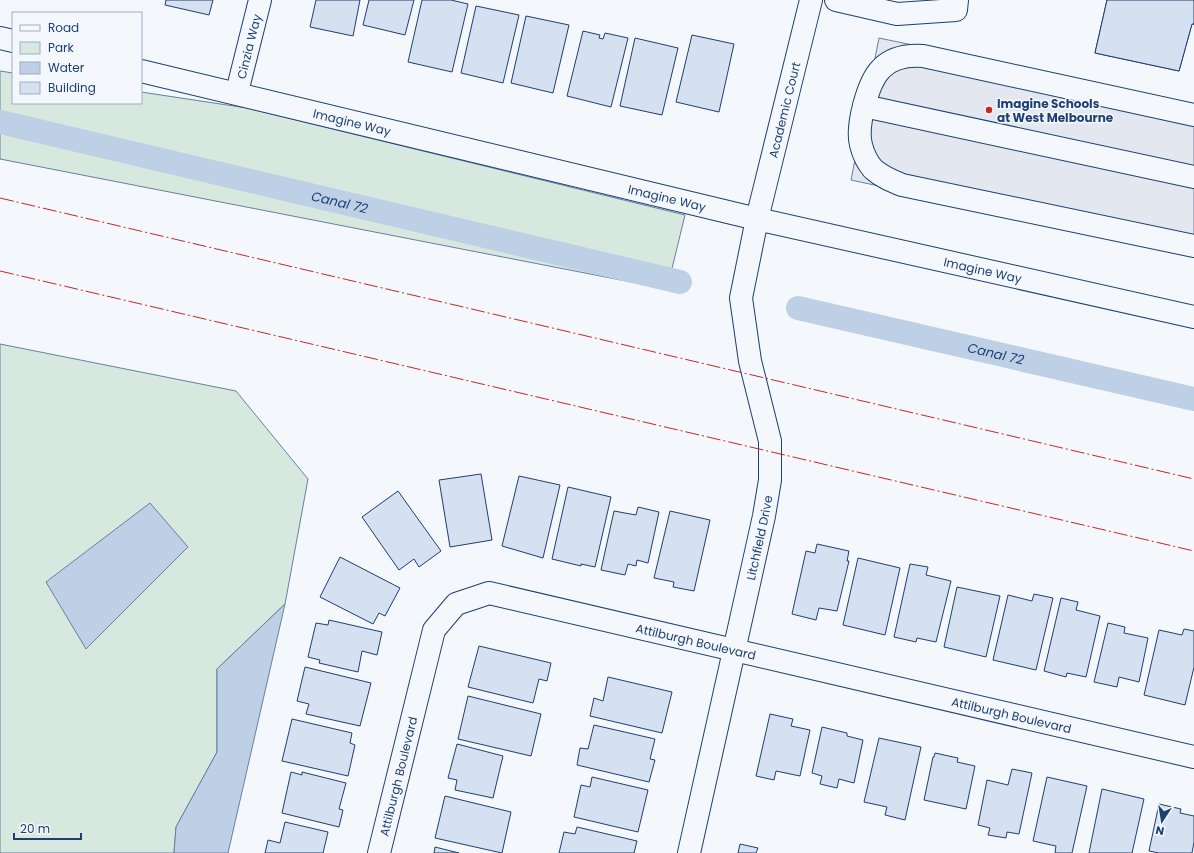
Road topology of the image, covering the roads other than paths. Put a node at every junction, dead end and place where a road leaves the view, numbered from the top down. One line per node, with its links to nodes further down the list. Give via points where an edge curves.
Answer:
1 (260, 0): 8 (street, Cinzia Way)
2 (811, 0): 12 (street, Academic Court)
3 (836, 0): 4 (street, via 897,14 956,10)
4 (957, 0)
5 (0, 38): 6 (street)
6 (12, 41)
7 (142, 70): 8 (street, Imagine Way)
8 (237, 92): 12 (street, Imagine Way)
9 (864, 106): 10 (street, via 874,78 881,69 898,58 909,55); 11 (street); 13 (street, via 860,144 873,169 885,178 902,185)
10 (1194, 115)
11 (1194, 177)
12 (757, 219): 14 (street, Imagine Way); 15 (street, Litchfield Drive, via 741,298 750,361 770,441 770,480)
13 (1194, 246)
14 (1194, 317)
15 (733, 650): 16 (street, Attilburgh Boulevard); 17 (street, Attilburgh Boulevard, via 489,593 456,604 434,630); 18 (street, Litchfield Drive)
16 (1194, 757)
17 (379, 853)
18 (689, 853)

